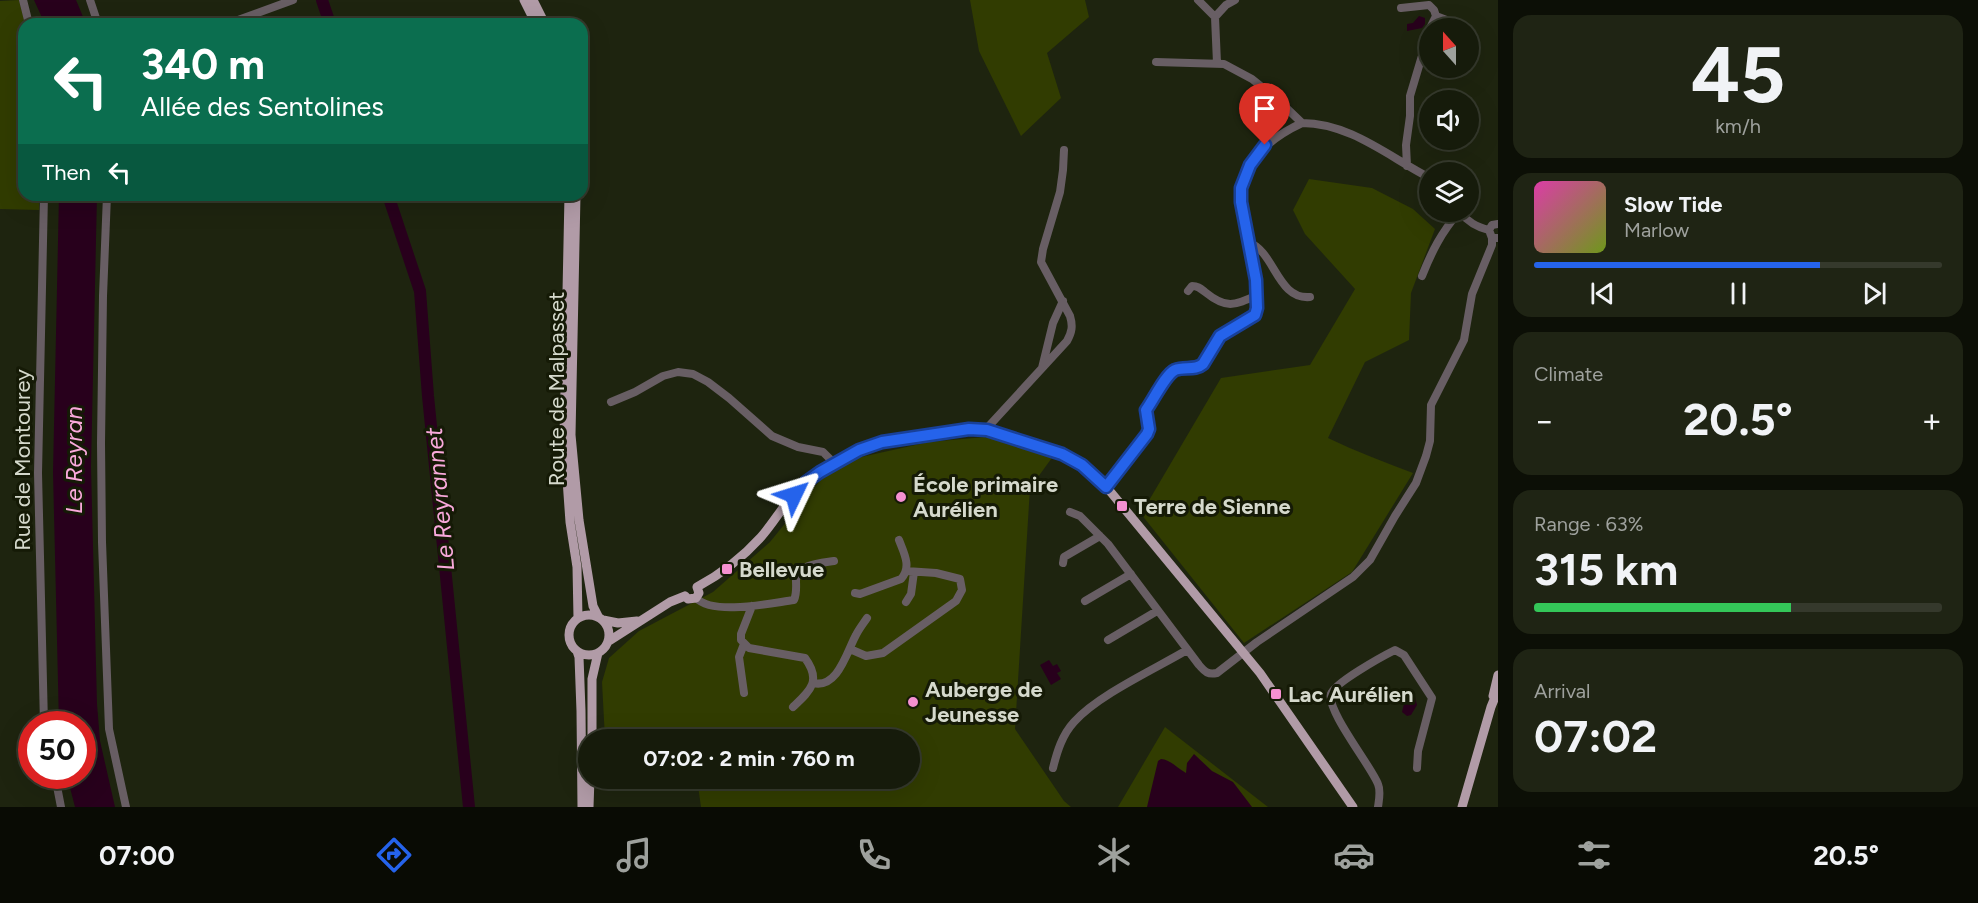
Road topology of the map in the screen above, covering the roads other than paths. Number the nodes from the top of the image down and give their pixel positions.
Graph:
1 (23, 0) edge
2 (90, 0) edge
3 (293, 0) edge
4 (524, 0) edge
5 (533, 0) edge
6 (1198, 0) edge
7 (1235, 0) edge
8 (1428, 3) edge
9 (1401, 8) dead end
10 (1436, 15) junction
11 (1215, 16) junction
12 (28, 18) edge
13 (96, 18) edge
14 (244, 18) edge
15 (533, 18) edge
16 (542, 18) edge
17 (1435, 18) edge
18 (1443, 18) edge
19 (1156, 62) dead end
20 (1217, 63) junction
21 (1419, 66) edge
22 (1302, 123) junction
23 (1406, 145) junction
24 (1064, 150) dead end
25 (1394, 158) junction
26 (1407, 166) junction
27 (1419, 172) edge
28 (44, 201) edge
29 (107, 201) edge
30 (569, 201) edge
31 (576, 201) edge
32 (1450, 222) edge
33 (1470, 222) edge
34 (1498, 224) edge
35 (1493, 235) edge
36 (1248, 242) junction
37 (1422, 276) dead end
38 (1188, 291) dead end
39 (1257, 295) junction
40 (1310, 297) dead end
41 (1063, 301) junction
42 (1042, 368) junction
43 (611, 402) dead end
44 (987, 430) junction
45 (834, 463) junction
46 (1106, 487) junction
47 (1070, 512) dead end
48 (1100, 536) junction
49 (899, 540) dead end
50 (834, 561) dead end
51 (1063, 563) dead end
52 (910, 571) junction
53 (1131, 574) junction
54 (697, 587) junction
55 (855, 593) dead end
56 (685, 596) junction
57 (696, 598) junction
58 (1085, 600) dead end
59 (906, 602) dead end
60 (752, 606) junction
61 (1157, 611) junction
62 (578, 618) junction
63 (601, 618) junction
64 (867, 618) dead end
65 (643, 620) junction
66 (1108, 640) dead end
67 (609, 641) junction
68 (744, 644) junction
69 (850, 649) junction
70 (1187, 650) junction
71 (577, 651) junction
72 (598, 653) junction
73 (1242, 653) junction
74 (1498, 675) edge
75 (813, 683) junction
76 (1498, 690) edge
77 (744, 693) dead end
78 (793, 707) dead end
79 (1491, 707) junction
80 (44, 711) edge
81 (592, 729) edge
82 (1053, 768) dead end
83 (1417, 768) dead end
84 (58, 789) edge
85 (590, 789) edge
86 (61, 807) edge
87 (126, 807) edge
88 (582, 807) edge
89 (589, 807) edge
90 (1353, 807) edge
91 (1378, 807) edge
92 (1462, 807) edge

1 - 12 street
2 - 13 street
3 - 14 street
4 - 15 main road
5 - 16 main road
6 - 11 street
7 - 11 street
8 - 9 street
8 - 10 street
10 - 17 street
10 - 18 street
11 - 20 street
19 - 20 street
20 - 22 street
21 - 23 street
22 - 25 street
22 - 36 street
23 - 25 street
23 - 26 street
24 - 41 street
25 - 26 street
26 - 27 street
28 - 80 street, Rue de Montourey
29 - 87 street
30 - 62 main road, Route de Malpasset
31 - 63 main road, Route de Malpasset
32 - 37 street
33 - 35 street
34 - 35 street
35 - 73 street
36 - 39 street
36 - 40 street
38 - 39 street
39 - 46 street
41 - 42 street
41 - 42 street
42 - 44 street
43 - 45 street
44 - 45 main road
44 - 46 main road
45 - 54 main road
46 - 73 main road
47 - 48 street
48 - 51 street
48 - 53 street
49 - 52 street
50 - 60 street
52 - 55 street
52 - 59 street
52 - 69 street
53 - 58 street
53 - 61 street
54 - 56 main road
54 - 57 main road
56 - 57 main road
56 - 65 main road
57 - 60 street
60 - 68 street
61 - 66 street
61 - 70 street
62 - 63 main road
62 - 71 main road
63 - 65 main road
63 - 67 main road
64 - 69 street
65 - 67 main road
67 - 72 main road
68 - 75 street
68 - 77 street
69 - 75 street
70 - 73 street
70 - 82 street
71 - 72 main road
71 - 88 main road
72 - 81 main road
73 - 90 main road
74 - 79 main road
75 - 78 street
76 - 79 main road
79 - 92 main road
83 - 91 street
84 - 86 street
85 - 89 main road

